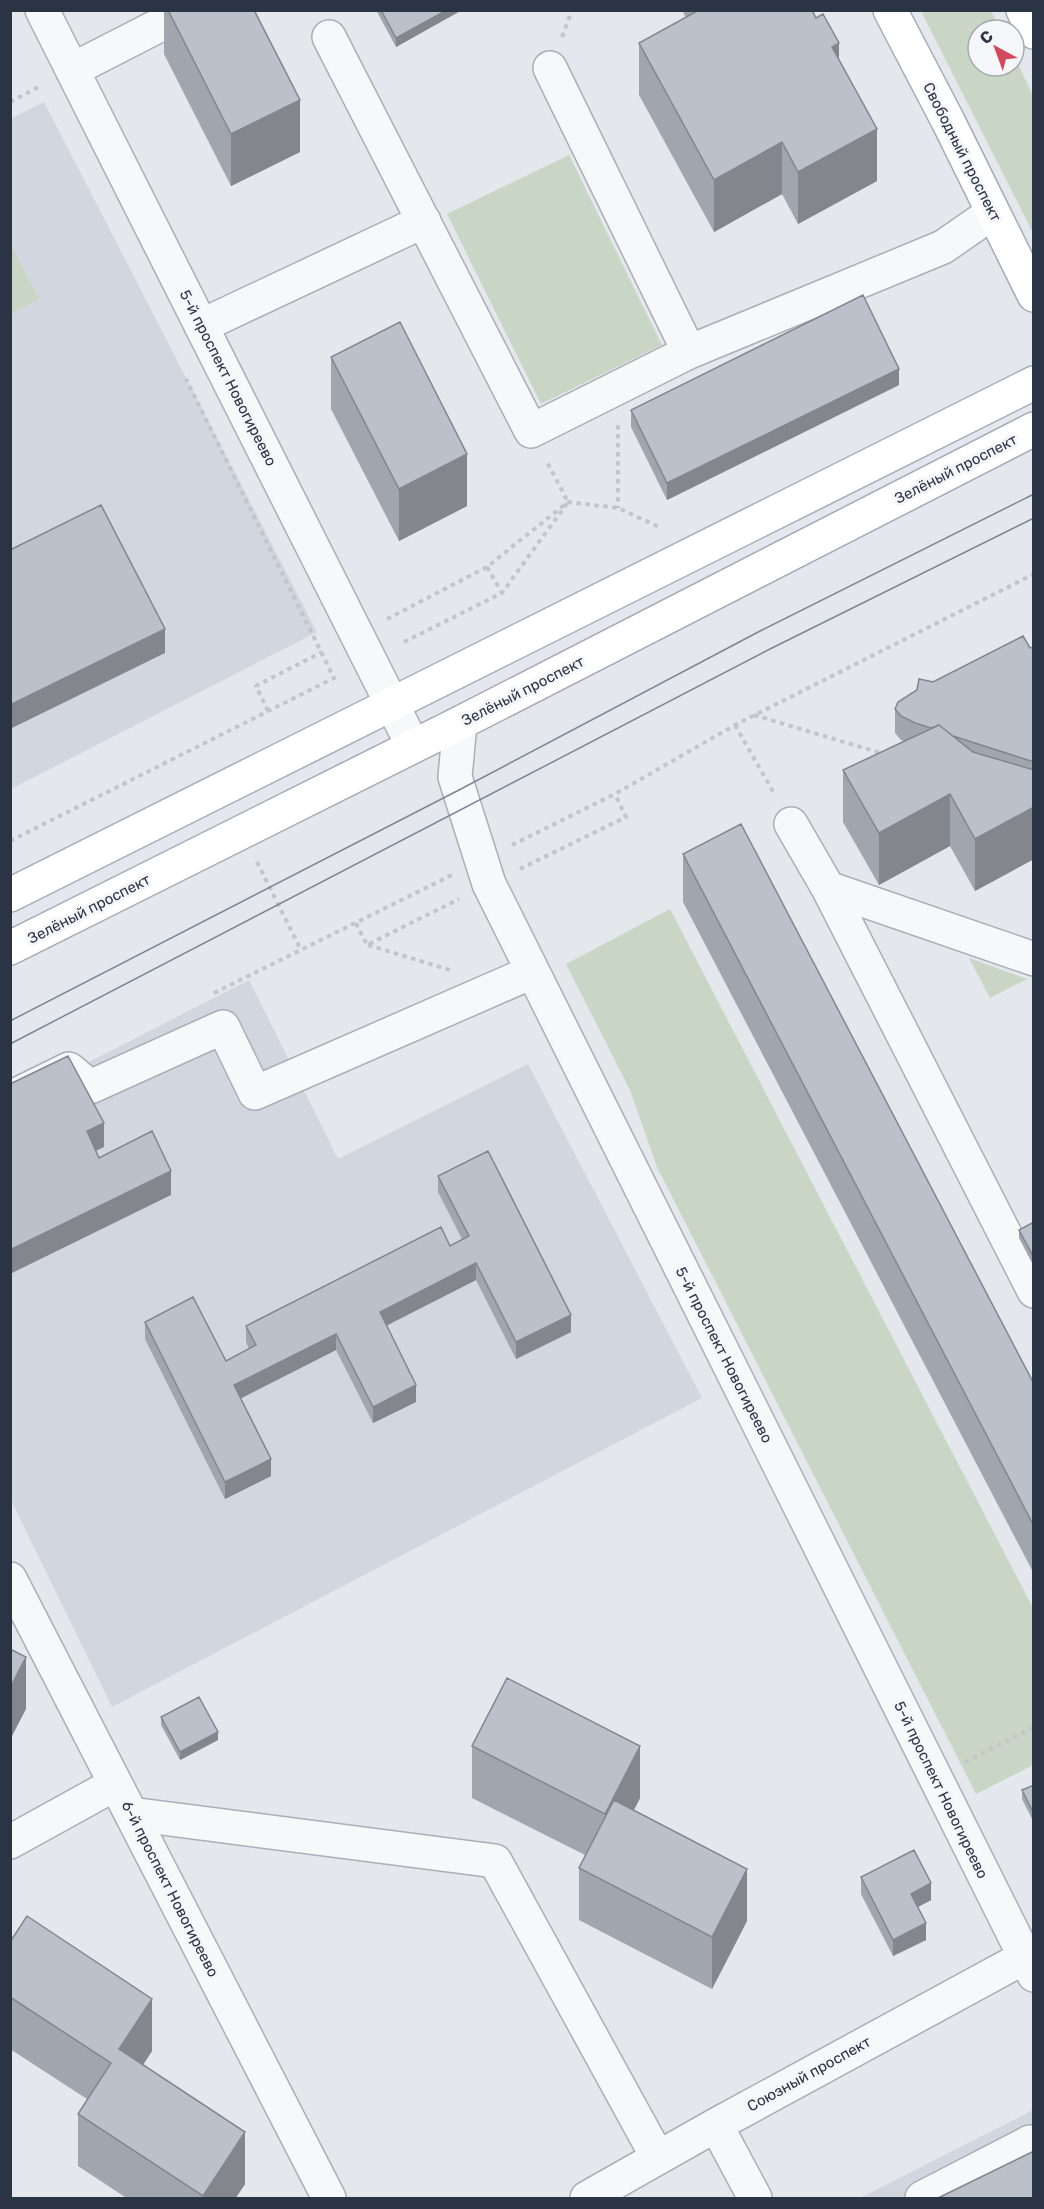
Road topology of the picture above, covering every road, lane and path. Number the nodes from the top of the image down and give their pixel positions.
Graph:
1 (42, 10) edge
2 (189, 10) edge
3 (890, 10) edge
4 (1023, 10) edge
5 (154, 18) edge
6 (1034, 32) edge
7 (329, 37) dead end
8 (550, 68) dead end
9 (72, 70) junction
10 (992, 213) junction
11 (424, 221) junction
12 (1025, 260) edge
13 (1034, 295) edge
14 (201, 326) junction
15 (689, 352) junction
16 (1034, 383) edge
17 (618, 423) dead end
18 (1034, 429) edge
19 (531, 431) junction
20 (568, 502) junction
21 (618, 508) junction
22 (661, 528) dead end
23 (487, 567) junction
24 (1034, 574) edge
25 (502, 593) junction
26 (381, 622) dead end
27 (404, 642) dead end
28 (329, 649) dead end
29 (334, 678) dead end
30 (392, 704) junction
31 (268, 711) junction
32 (754, 715) junction
33 (460, 723) junction
34 (735, 725) junction
35 (413, 746) junction
36 (888, 756) edge
37 (791, 824) joint
38 (10, 841) edge
39 (508, 847) dead end
40 (255, 860) dead end
41 (457, 873) dead end
42 (828, 888) junction
43 (10, 895) edge
44 (375, 914) dead end
45 (367, 945) dead end
46 (10, 948) edge
47 (301, 950) dead end
48 (1034, 959) edge
49 (532, 972) junction
50 (501, 986) junction
51 (10, 1098) edge
52 (1034, 1291) edge
53 (10, 1579) edge
54 (1034, 1727) edge
55 (934, 1778) junction
56 (115, 1784) junction
57 (131, 1814) junction
58 (10, 1842) edge
59 (1030, 1961) edge
60 (716, 2125) junction
61 (1034, 2148) edge
62 (658, 2158) junction
63 (329, 2199) edge
64 (587, 2199) edge
65 (754, 2199) edge
66 (922, 2199) edge

1 - 9 street, 5-й проспект Новогиреево
2 - 5 street
3 - 10 main road, Свободный проспект
4 - 6 main road
5 - 9 street
7 - 11 street
8 - 15 street
9 - 14 street, 5-й проспект Новогиреево
10 - 12 main road, Свободный проспект
10 - 15 street
11 - 14 street
11 - 19 street
12 - 13 main road, Свободный проспект
14 - 30 street, 5-й проспект Новогиреево
15 - 19 street
16 - 30 main road
17 - 21 path
18 - 33 main road, Зелёный проспект
19 - 20 path
20 - 21 path
20 - 23 path
20 - 25 path
21 - 22 path
23 - 25 path
23 - 26 path
24 - 32 path
25 - 27 path
28 - 31 path
29 - 31 path
30 - 35 street, 5-й проспект Новогиреево
30 - 43 main road
31 - 38 path
32 - 34 path
32 - 36 path
33 - 35 main road, Зелёный проспект
33 - 49 street, 5-й проспект Новогиреево
34 - 37 path
34 - 39 path
35 - 46 main road, Зелёный проспект
37 - 42 street
40 - 47 path
41 - 44 path
42 - 48 street
42 - 52 street
45 - 50 path
49 - 50 street
49 - 55 street, 5-й проспект Новогиреево
50 - 51 street
53 - 56 street, 6-й проспект Новогиреево
54 - 55 path
55 - 59 street, 5-й проспект Новогиреево
56 - 57 street, 6-й проспект Новогиреево
56 - 58 street
57 - 62 street
57 - 63 street, 6-й проспект Новогиреево
59 - 60 street, Союзный проспект
60 - 62 street, Союзный проспект
60 - 65 street
61 - 66 street
62 - 64 street, Союзный проспект

